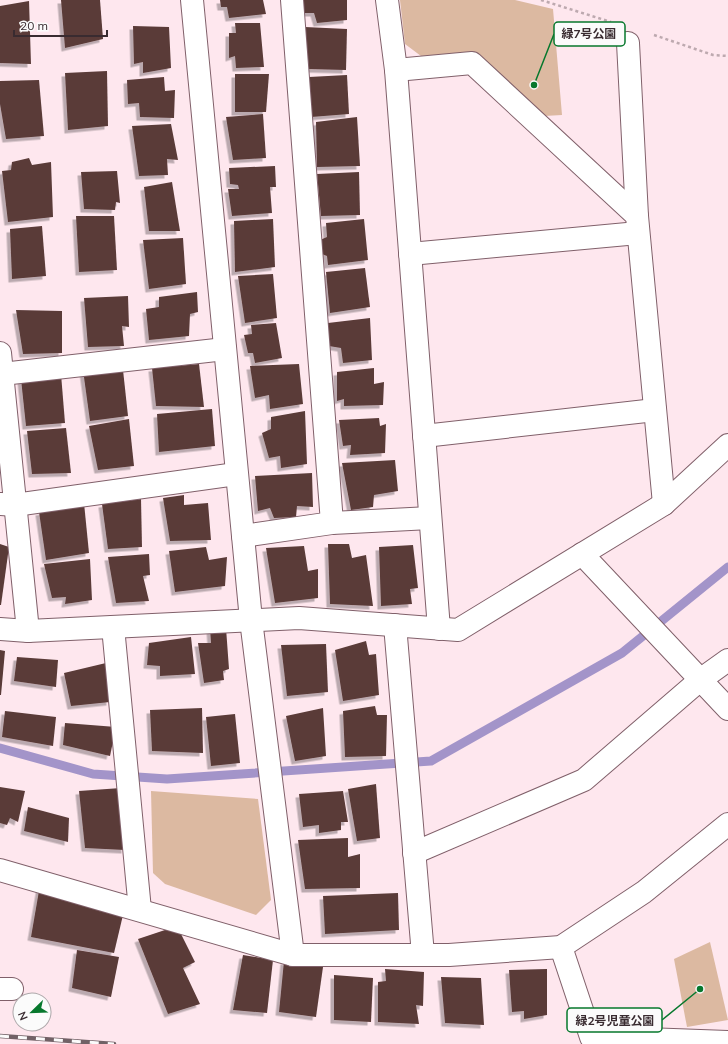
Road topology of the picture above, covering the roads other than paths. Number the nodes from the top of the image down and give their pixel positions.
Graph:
1 (192, 0) edge
2 (292, 0) edge
3 (387, 0) edge
4 (628, 43) dead end
5 (396, 70) junction
6 (638, 225) junction
7 (410, 254) junction
8 (225, 349) junction
9 (1, 364) edge
10 (655, 410) junction
11 (424, 436) junction
12 (728, 445) edge
13 (236, 474) junction
14 (664, 504) junction
15 (7, 505) edge
16 (430, 518) junction
17 (332, 522) junction
18 (243, 536) junction
19 (582, 554) junction
20 (251, 620) junction
21 (395, 625) junction
22 (113, 627) junction
23 (0, 629) edge
24 (439, 629) junction
25 (28, 631) junction
26 (728, 660) edge
27 (700, 680) junction
28 (728, 709) edge
29 (728, 824) edge
30 (414, 853) junction
31 (0, 870) edge
32 (140, 910) junction
33 (561, 948) junction
34 (293, 954) junction
35 (423, 955) junction
36 (728, 1042) edge

1 - 8 street
2 - 17 street
3 - 5 street
4 - 6 street
5 - 6 street
5 - 7 street
6 - 7 street
6 - 10 street
7 - 11 street
8 - 9 street
8 - 13 street
9 - 15 street
10 - 11 street
10 - 14 street
11 - 16 street
12 - 14 street
13 - 15 street
13 - 18 street
14 - 19 street
15 - 25 street
16 - 17 street
16 - 24 street
17 - 18 street
18 - 20 street
19 - 24 street
19 - 27 street
20 - 21 street
20 - 22 street
20 - 34 street
21 - 24 street
21 - 30 street
22 - 25 street
22 - 32 street
23 - 25 street
26 - 27 street
27 - 28 street
27 - 30 street
29 - 33 street
30 - 35 street
31 - 32 street
32 - 34 street
33 - 35 street
33 - 36 street
34 - 35 street

